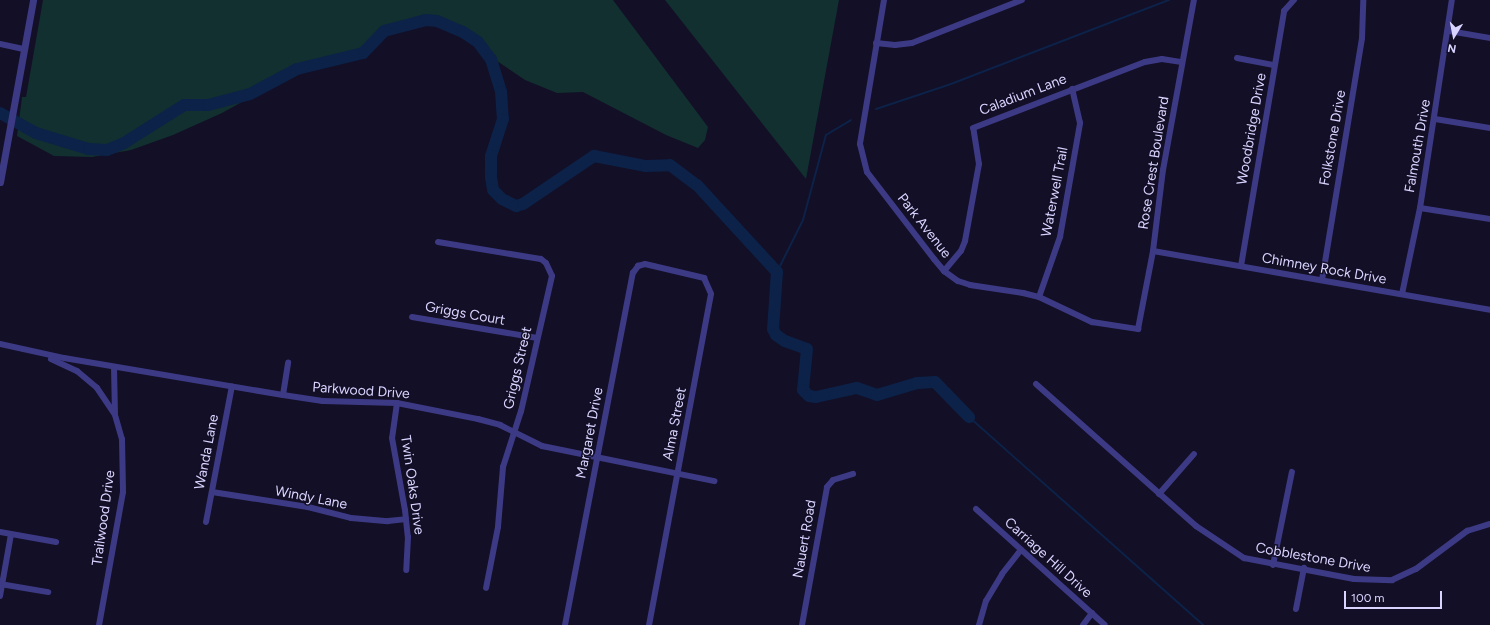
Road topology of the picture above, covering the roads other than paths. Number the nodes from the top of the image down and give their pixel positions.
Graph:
1 (33, 0) edge
2 (884, 0) edge
3 (1022, 0) edge
4 (1194, 0) edge
5 (1294, 0) edge
6 (1363, 0) edge
7 (1452, 0) edge
8 (1449, 31) junction
9 (1490, 38) edge
10 (876, 43) junction
11 (0, 44) edge
12 (24, 48) junction
13 (1237, 58) dead end
14 (1182, 62) junction
15 (1274, 65) junction
16 (1072, 89) junction
17 (1435, 119) junction
18 (1490, 128) edge
19 (0, 182) edge
20 (1420, 208) junction
21 (1490, 219) edge
22 (438, 242) dead end
23 (1153, 251) junction
24 (657, 266) joint
25 (1241, 266) junction
26 (944, 271) junction
27 (1322, 280) junction
28 (1402, 294) junction
29 (1039, 297) junction
30 (1490, 310) edge
31 (412, 317) dead end
32 (1138, 329) joint
33 (537, 338) junction
34 (0, 344) edge
35 (36, 352) junction
36 (288, 362) dead end
37 (114, 367) junction
38 (1036, 384) dead end
39 (232, 386) junction
40 (283, 395) junction
41 (397, 403) junction
42 (115, 415) junction
43 (514, 432) junction
44 (1194, 454) dead end
45 (597, 458) junction
46 (1292, 472) dead end
47 (678, 473) junction
48 (854, 474) dead end
49 (714, 481) dead end
50 (212, 492) junction
51 (1159, 494) junction
52 (976, 509) dead end
53 (406, 519) junction
54 (206, 522) dead end
55 (1490, 524) edge
56 (0, 532) edge
57 (11, 534) junction
58 (56, 542) dead end
59 (1021, 550) junction
60 (1273, 565) junction
61 (1304, 568) junction
62 (406, 570) dead end
63 (1, 584) edge
64 (486, 588) dead end
65 (48, 592) dead end
66 (0, 596) edge
67 (1296, 609) dead end
68 (1092, 613) junction
69 (99, 625) edge
70 (565, 625) edge
71 (649, 625) edge
72 (802, 625) edge
73 (979, 625) edge
74 (1083, 625) edge
75 (1105, 625) edge

1 - 12 street
2 - 10 street, Park Avenue
3 - 10 street
4 - 14 street, Rose Crest Boulevard
5 - 15 street, Woodbridge Drive
6 - 27 street, Folkstone Drive
7 - 8 street, Falmouth Drive
8 - 9 street
8 - 17 street, Falmouth Drive
10 - 26 street, Park Avenue
11 - 12 street
12 - 19 street
13 - 15 street
14 - 16 street, Caladium Lane
14 - 23 street, Rose Crest Boulevard
15 - 25 street, Woodbridge Drive
16 - 26 street, Caladium Lane
16 - 29 street, Waterwell Trail
17 - 18 street
17 - 20 street, Falmouth Drive
20 - 21 street
20 - 28 street, Falmouth Drive
22 - 33 street, Griggs Street
23 - 25 street, Chimney Rock Drive
23 - 32 street, Rose Crest Boulevard
24 - 45 street, Margaret Drive
24 - 47 street, Alma Street
25 - 27 street, Chimney Rock Drive
26 - 29 street, Park Avenue
27 - 28 street, Chimney Rock Drive
28 - 30 street, Chimney Rock Drive
29 - 32 street, Park Avenue
31 - 33 street, Griggs Court
33 - 43 street, Griggs Street
34 - 35 street, Parkwood Drive
35 - 37 street, Parkwood Drive
35 - 42 street, Trailwood Drive
36 - 40 street
37 - 39 street, Parkwood Drive
37 - 42 street, Trailwood Drive
38 - 51 street, Cobblestone Drive
39 - 40 street, Parkwood Drive
39 - 50 street, Wanda Lane
40 - 41 street, Parkwood Drive
41 - 43 street, Parkwood Drive
41 - 53 street, Twin Oaks Drive
42 - 69 street, Trailwood Drive
43 - 45 street, Parkwood Drive
43 - 64 street, Griggs Street
44 - 51 street
45 - 47 street, Parkwood Drive
45 - 70 street, Margaret Drive
46 - 60 street
47 - 49 street, Parkwood Drive
47 - 71 street, Alma Street
48 - 72 street, Nauert Road
50 - 53 street, Windy Lane
50 - 54 street, Wanda Lane
51 - 60 street, Cobblestone Drive
52 - 59 street, Carriage Hill Drive
53 - 62 street, Twin Oaks Drive
55 - 61 street, Cobblestone Drive
56 - 57 street
57 - 58 street
57 - 63 street
59 - 68 street, Carriage Hill Drive
59 - 73 street
60 - 61 street, Cobblestone Drive
61 - 67 street
63 - 65 street
63 - 66 street
68 - 74 street
68 - 75 street, Carriage Hill Drive

